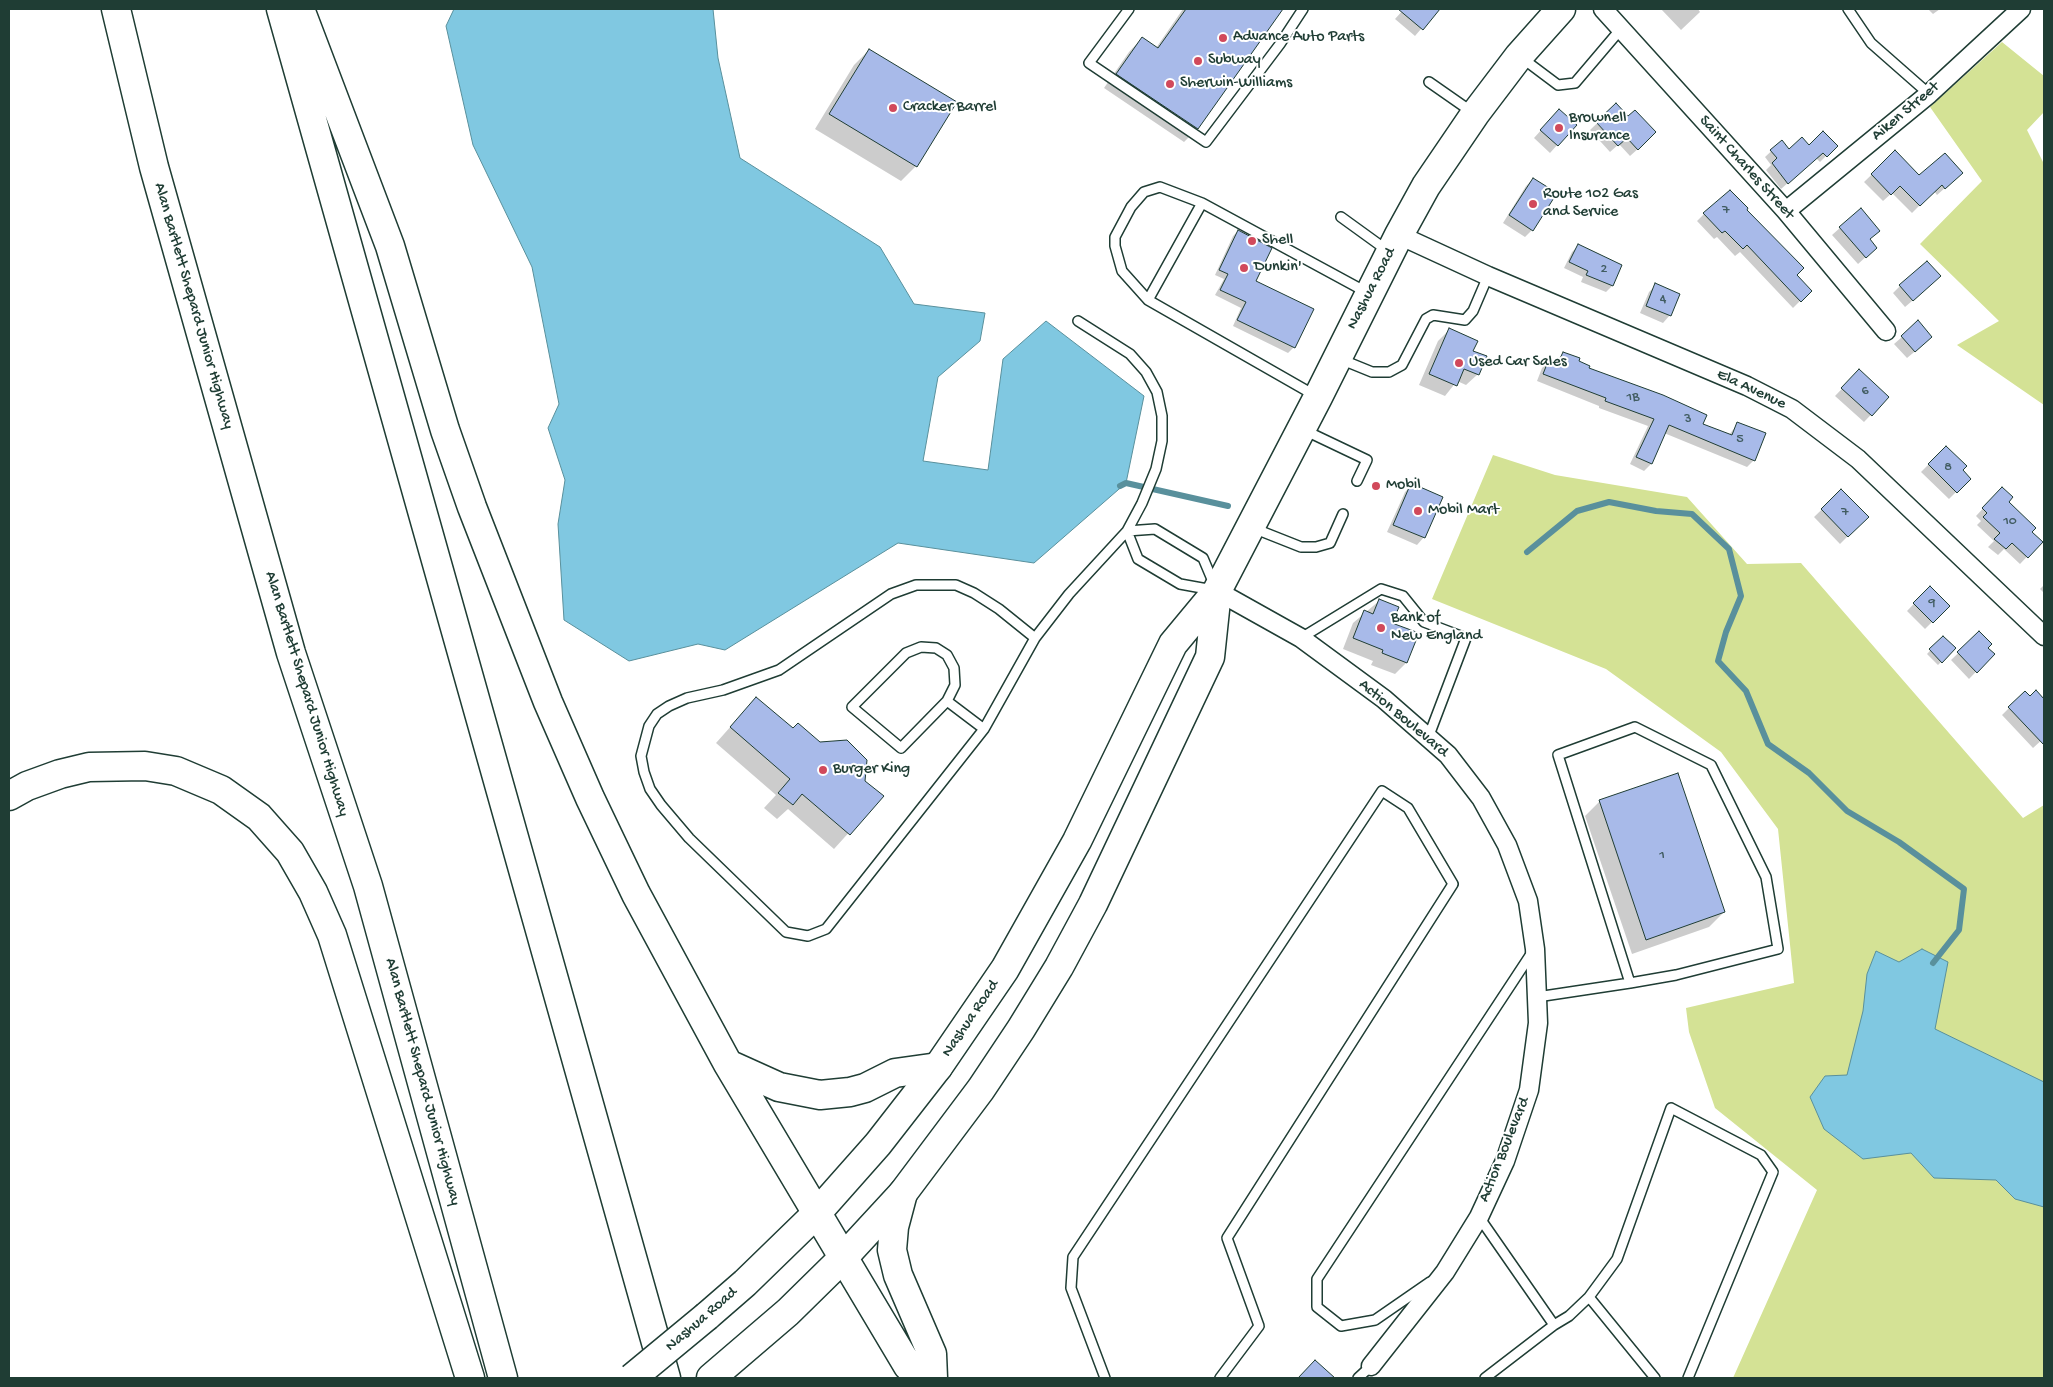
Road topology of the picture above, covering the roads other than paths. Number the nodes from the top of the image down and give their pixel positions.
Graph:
1 (116, 9) edge
2 (281, 9) edge
3 (300, 9) edge
4 (1129, 9) edge
5 (1303, 9) edge
6 (1561, 9) edge
7 (1603, 9) edge
8 (1848, 9) edge
9 (2021, 9) edge
10 (1620, 30) junction
11 (1519, 56) junction
12 (1429, 82) dead end
13 (1929, 94) junction
14 (1475, 114) junction
15 (1202, 203) junction
16 (1786, 211) junction
17 (1342, 217) dead end
18 (1394, 244) junction
19 (1488, 276) junction
20 (1369, 293) junction
21 (1148, 300) junction
22 (1078, 321) dead end
23 (1886, 331) dead end
24 (1338, 358) junction
25 (1318, 397) junction
26 (1302, 428) junction
27 (1357, 481) dead end
28 (1343, 514) dead end
29 (1250, 527) junction
30 (1127, 530) junction
31 (1217, 591) junction
32 (2044, 636) edge
33 (1035, 638) junction
34 (1301, 638) junction
35 (947, 701) junction
36 (984, 730) junction
37 (1428, 738) junction
38 (9, 796) edge
39 (1535, 949) junction
40 (1630, 982) junction
41 (1537, 997) junction
42 (728, 1064) junction
43 (938, 1067) junction
44 (903, 1193) junction
45 (816, 1214) junction
46 (1479, 1217) junction
47 (843, 1258) junction
48 (1444, 1272) junction
49 (1589, 1297) junction
50 (1554, 1325) junction
51 (1364, 1372) edge
52 (717, 1374) edge
53 (470, 1378) edge
54 (503, 1378) edge
55 (632, 1378) edge
56 (666, 1378) edge
57 (923, 1378) edge
58 (933, 1378) edge
59 (1105, 1378) edge
60 (1220, 1378) edge
61 (1485, 1378) edge
62 (1655, 1378) edge
63 (1688, 1378) edge

1 - 54 main road, Alan Bartlett Shepard Junior Highway
2 - 56 main road
3 - 42 main road
4 - 5 lane
6 - 11 main road, Nashua Road
7 - 10 street, Saint Charles Street
8 - 13 lane
9 - 13 street, Aiken Street
10 - 11 lane
10 - 16 street, Saint Charles Street
11 - 14 main road, Nashua Road
12 - 14 lane
13 - 16 street, Aiken Street
14 - 18 main road, Nashua Road
15 - 20 lane
15 - 21 lane
15 - 21 lane
16 - 23 street, Saint Charles Street
17 - 18 lane
18 - 19 street, Ela Avenue
18 - 20 main road, Nashua Road
19 - 24 lane
19 - 32 street, Ela Avenue
20 - 24 main road, Nashua Road
21 - 25 lane
22 - 30 lane
24 - 25 main road, Nashua Road
25 - 26 main road, Nashua Road
26 - 27 lane
26 - 29 main road, Nashua Road
28 - 29 lane
29 - 31 main road, Nashua Road
30 - 31 lane
30 - 31 lane
30 - 33 lane
31 - 34 street, Action Boulevard
31 - 43 main road, Nashua Road
31 - 44 main road, Nashua Road
33 - 36 lane
33 - 36 lane
34 - 37 street, Action Boulevard
34 - 37 lane
35 - 35 lane
35 - 36 lane
37 - 39 street, Action Boulevard
38 - 53 main road
39 - 41 street, Action Boulevard
39 - 48 lane
40 - 40 lane
40 - 41 lane
41 - 46 street, Action Boulevard
42 - 43 main road
42 - 45 main road
43 - 45 main road, Nashua Road
44 - 47 main road, Nashua Road
44 - 58 main road
45 - 47 main road
45 - 55 main road, Nashua Road, bridge
46 - 48 street, Action Boulevard
46 - 50 lane
47 - 52 main road, Nashua Road
47 - 57 main road
48 - 51 street, Action Boulevard
49 - 50 lane
49 - 62 lane
49 - 63 lane
50 - 61 lane
59 - 60 lane

